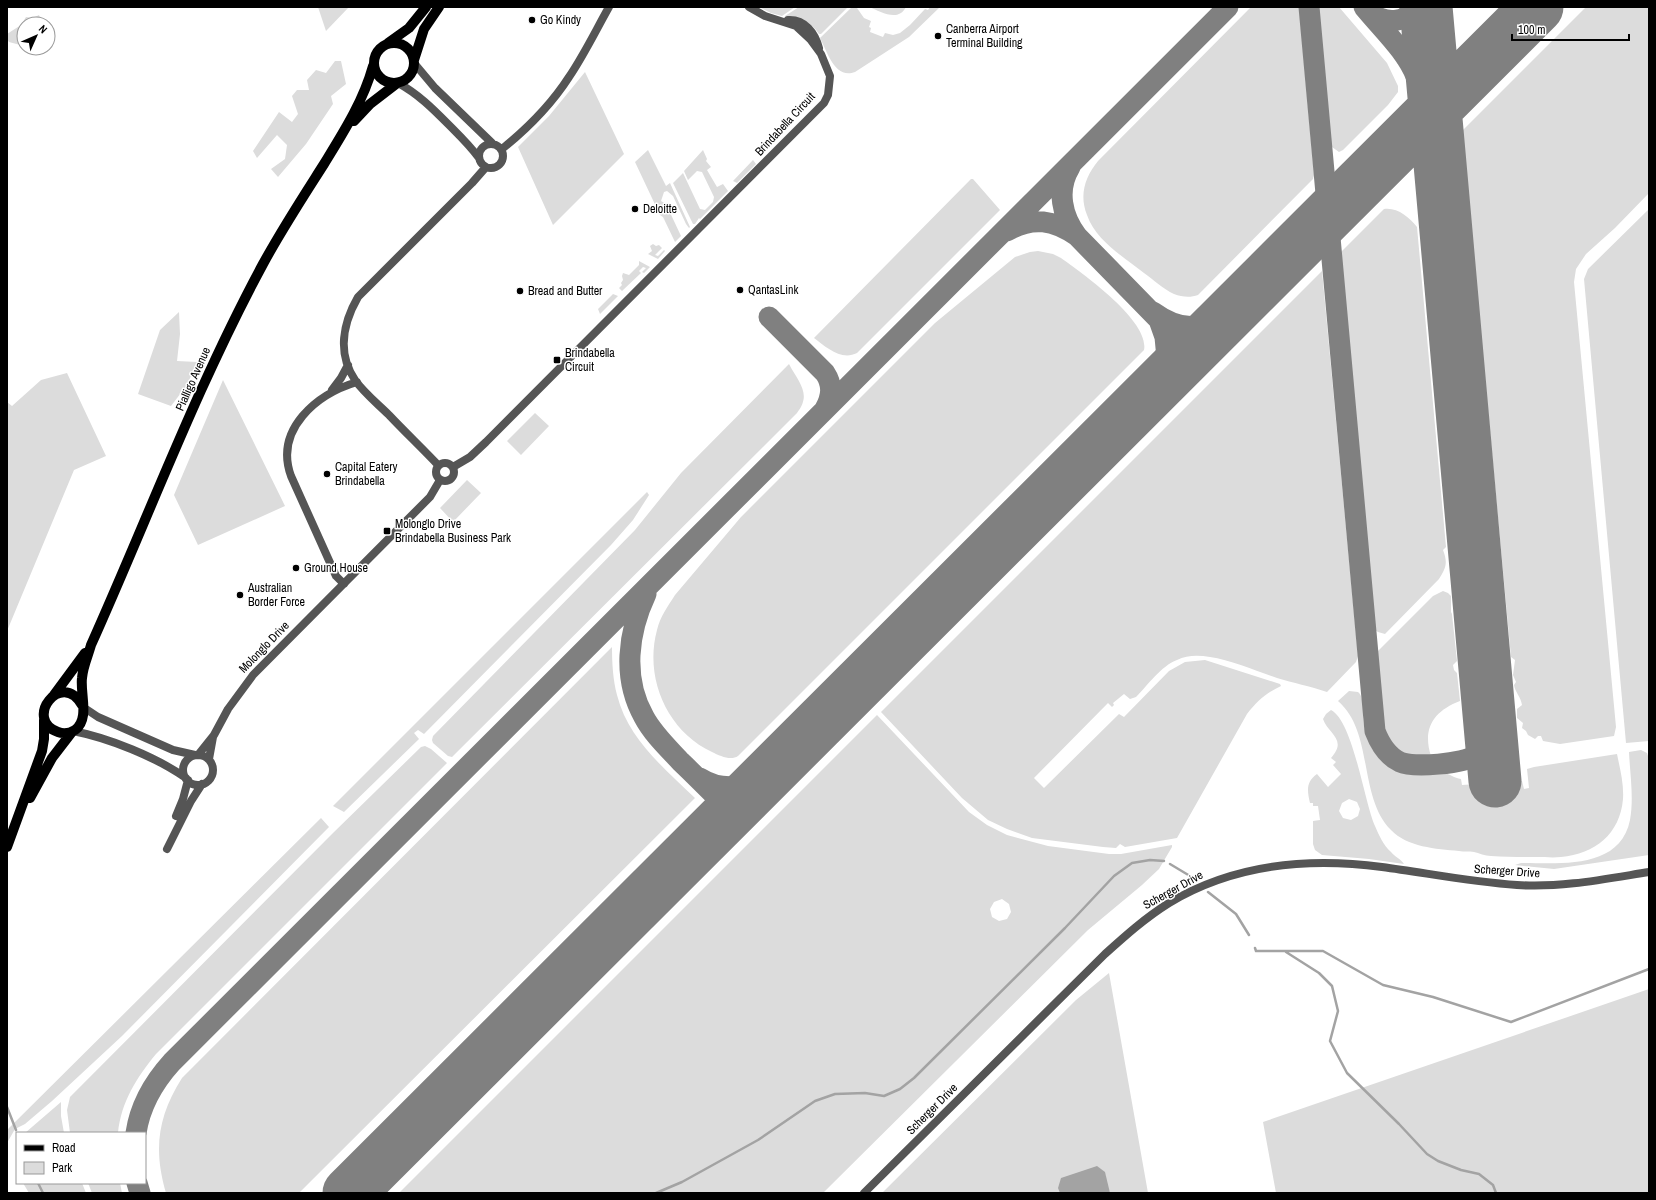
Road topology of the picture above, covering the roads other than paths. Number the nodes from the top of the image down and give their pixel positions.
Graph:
1 (426, 7) edge
2 (439, 7) edge
3 (609, 7) edge
4 (749, 7) edge
5 (386, 44) junction
6 (414, 62) junction
7 (373, 66) junction
8 (397, 83) junction
9 (342, 135) junction
10 (492, 143) junction
11 (502, 149) junction
12 (479, 158) junction
13 (486, 167) junction
14 (348, 365) junction
15 (357, 382) junction
16 (327, 395) junction
17 (438, 465) junction
18 (453, 467) junction
19 (440, 480) junction
20 (344, 584) junction
21 (91, 645) junction
22 (54, 695) junction
23 (83, 706) junction
24 (44, 716) junction
25 (72, 731) junction
26 (214, 735) junction
27 (196, 755) junction
28 (209, 759) junction
29 (187, 779) junction
30 (202, 784) junction
31 (176, 816) dead end
32 (9, 843) edge
33 (167, 849) dead end
34 (1649, 872) edge
35 (864, 1193) edge

1 - 5 main road
2 - 6 main road
3 - 11 street
4 - 18 street, Brindabella Circuit
5 - 6 main road
5 - 7 main road
6 - 8 main road
6 - 10 street
7 - 8 main road
7 - 9 main road, Pialligo Avenue
8 - 9 main road, Pialligo Avenue
8 - 12 street
9 - 21 main road, Pialligo Avenue
10 - 11 street
10 - 12 street
11 - 13 street
12 - 13 street
13 - 14 street
14 - 15 street
14 - 16 street
15 - 16 street
15 - 17 street
16 - 20 street
17 - 18 street
17 - 19 street
18 - 19 street
19 - 20 street, Molonglo Drive
20 - 26 street, Molonglo Drive
21 - 22 main road, Pialligo Avenue
21 - 23 main road, Pialligo Avenue
22 - 23 main road
22 - 24 main road
23 - 25 main road
23 - 27 street
24 - 25 main road
24 - 32 main road
25 - 29 street
25 - 32 main road
26 - 27 street, Molonglo Drive
26 - 28 street, Molonglo Drive
27 - 28 street
27 - 29 street
28 - 30 street
29 - 30 street
29 - 31 street
30 - 33 street
34 - 35 street, Scherger Drive

